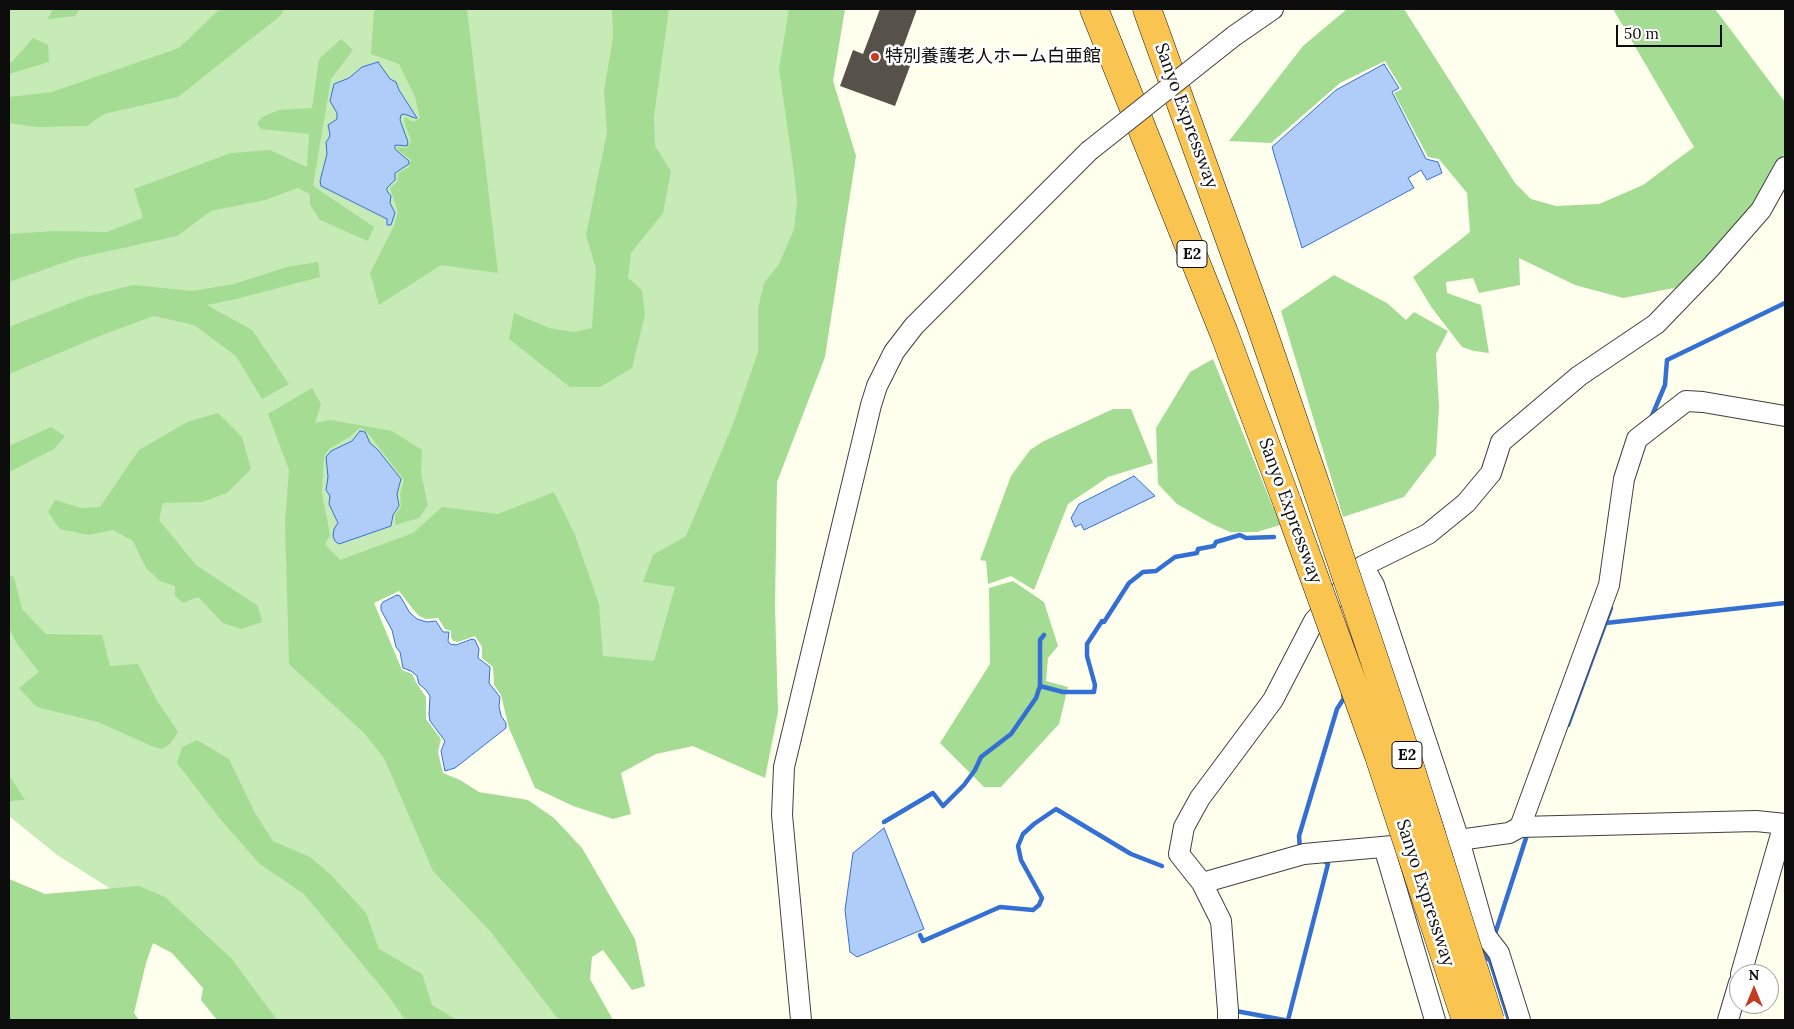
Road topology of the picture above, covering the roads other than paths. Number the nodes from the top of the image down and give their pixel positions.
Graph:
1 (1094, 9) edge
2 (1147, 9) edge
3 (1273, 9) edge
4 (1785, 167) edge
5 (1785, 416) edge
6 (1363, 566) junction
7 (1785, 824) edge
8 (1520, 827) junction
9 (1459, 840) junction
10 (1384, 847) junction
11 (1202, 884) junction
12 (1745, 964) edge
13 (801, 1020) edge
14 (1228, 1020) edge
15 (1435, 1020) edge
16 (1466, 1020) edge
17 (1490, 1020) edge
18 (1520, 1020) edge

1 - 16 highway, Sanyo Expressway / E2, bridge
2 - 17 highway, Sanyo Expressway / E2, bridge
3 - 13 street, bridge
4 - 6 street
5 - 8 street
6 - 9 street
6 - 11 street
7 - 8 street
7 - 12 street
8 - 9 street
9 - 10 street
9 - 18 street
10 - 11 street
10 - 15 street
11 - 14 street

